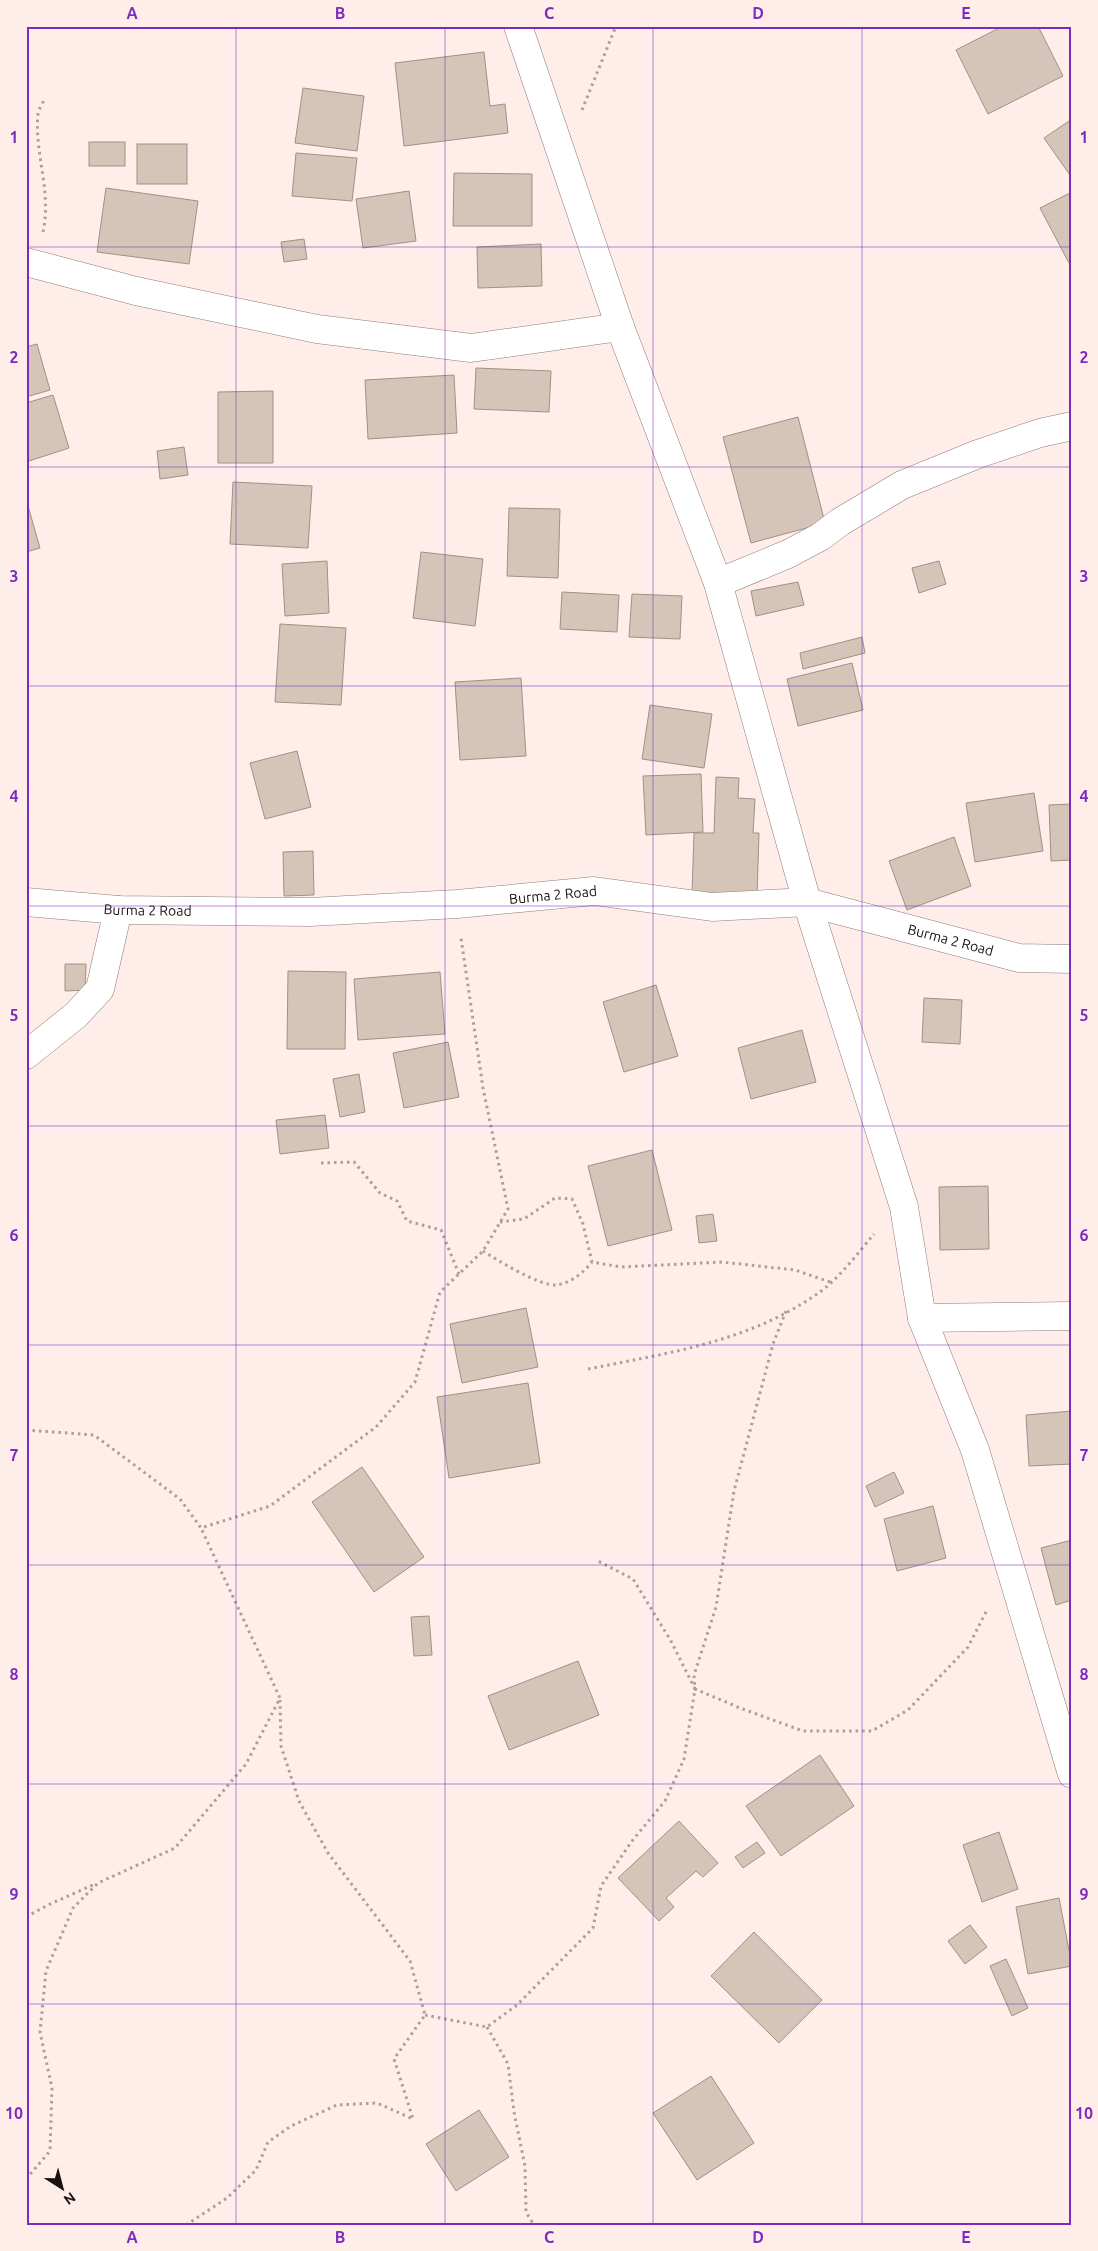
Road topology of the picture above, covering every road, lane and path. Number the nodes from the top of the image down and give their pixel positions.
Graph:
1 (518, 26) edge
2 (616, 26) edge
3 (44, 100) dead end
4 (556, 141) junction
5 (31, 263) edge
6 (620, 328) junction
7 (1072, 426) edge
8 (718, 582) junction
9 (26, 902) edge
10 (807, 902) junction
11 (457, 904) junction
12 (118, 910) junction
13 (1072, 959) edge
14 (26, 1055) edge
15 (322, 1164) dead end
16 (904, 1207) junction
17 (500, 1222) junction
18 (483, 1250) junction
19 (592, 1262) junction
20 (459, 1274) junction
21 (830, 1282) junction
22 (786, 1311) junction
23 (1072, 1316) edge
24 (922, 1318) junction
25 (588, 1370) dead end
26 (26, 1430) edge
27 (201, 1528) junction
28 (598, 1561) dead end
29 (988, 1608) dead end
30 (695, 1688) junction
31 (280, 1698) junction
32 (1072, 1774) edge
33 (98, 1883) junction
34 (26, 1917) edge
35 (425, 2014) junction
36 (487, 2027) junction
37 (26, 2179) edge
38 (186, 2225) edge
39 (534, 2225) edge

1 - 4 street
2 - 4 path
3 - 5 path
4 - 6 street
5 - 6 street
6 - 8 street
7 - 8 street
8 - 10 street
9 - 12 street, Burma 2 Road
10 - 11 street, Burma 2 Road
10 - 13 street, Burma 2 Road
10 - 16 street
11 - 12 street, Burma 2 Road
11 - 17 path
12 - 14 street
15 - 20 path
16 - 21 path
16 - 24 street
17 - 18 path
17 - 19 path
18 - 19 path
18 - 20 path
19 - 21 path
20 - 27 path
21 - 22 path
22 - 25 path
22 - 30 path
23 - 24 street
24 - 32 street
26 - 27 path
27 - 31 path
28 - 30 path
29 - 30 path
30 - 36 path
31 - 33 path
31 - 35 path
33 - 34 path
33 - 37 path
35 - 36 path
35 - 38 path
36 - 39 path

